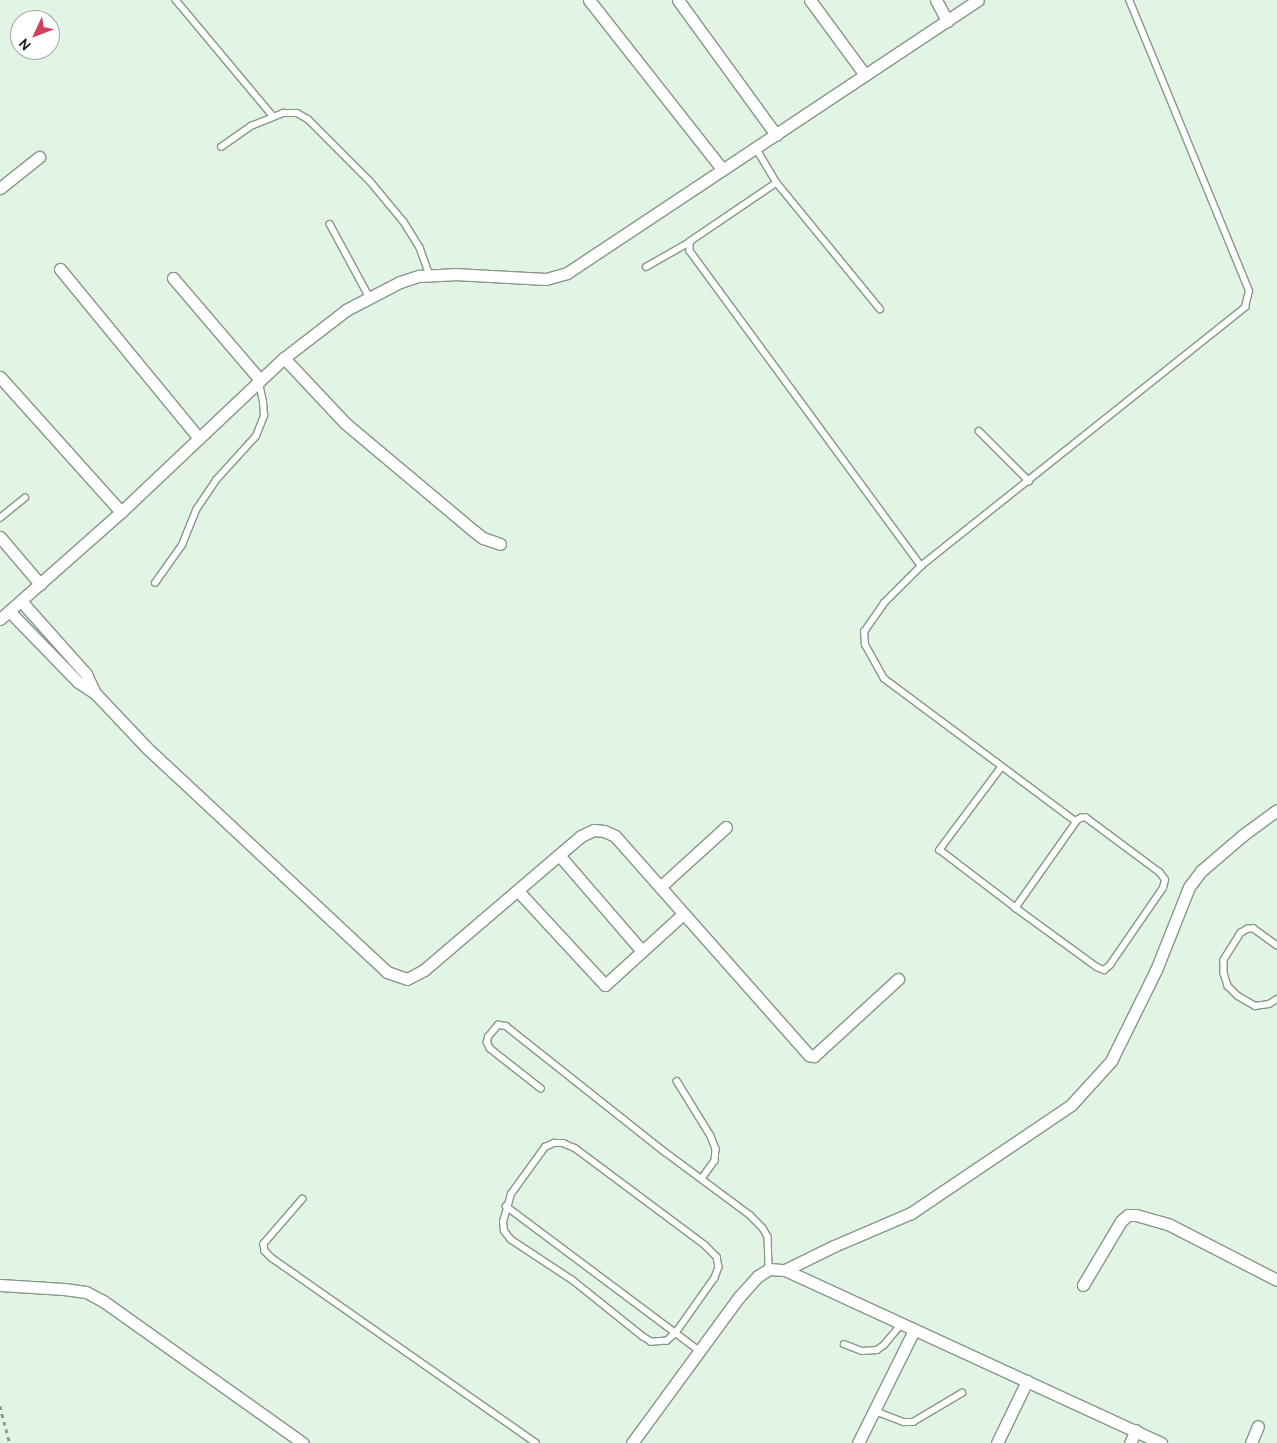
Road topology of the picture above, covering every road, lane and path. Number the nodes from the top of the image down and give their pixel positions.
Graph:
1 (176, 0) edge
2 (589, 0) edge
3 (678, 0) edge
4 (810, 0) edge
5 (936, 0) edge
6 (978, 0) edge
7 (1129, 0) edge
8 (947, 21) junction
9 (865, 75) junction
10 (273, 116) junction
11 (776, 135) junction
12 (755, 146) junction
13 (221, 147) dead end
14 (39, 157) dead end
15 (722, 169) junction
16 (777, 183) junction
17 (0, 188) edge
18 (330, 224) dead end
19 (690, 242) junction
20 (646, 267) dead end
21 (60, 269) dead end
22 (430, 275) junction
23 (174, 278) dead end
24 (370, 298) junction
25 (880, 309) dead end
26 (284, 358) junction
27 (0, 377) edge
28 (259, 381) junction
29 (979, 431) dead end
30 (199, 438) junction
31 (1028, 481) junction
32 (25, 498) dead end
33 (121, 512) junction
34 (0, 518) edge
35 (0, 537) edge
36 (500, 544) dead end
37 (921, 566) junction
38 (155, 583) dead end
39 (40, 584) junction
40 (22, 600) junction
41 (4, 615) edge
42 (95, 693) junction
43 (1002, 767) junction
44 (1277, 810) edge
45 (1076, 822) junction
46 (726, 827) dead end
47 (558, 855) junction
48 (660, 887) junction
49 (518, 891) junction
50 (1016, 908) junction
51 (683, 914) junction
52 (1277, 946) edge
53 (642, 951) junction
54 (898, 979) dead end
55 (1277, 999) edge
56 (677, 1081) dead end
57 (541, 1089) dead end
58 (702, 1179) junction
59 (303, 1198) dead end
60 (506, 1206) junction
61 (769, 1269) junction
62 (785, 1270) junction
63 (1277, 1280) edge
64 (0, 1285) edge
65 (1083, 1285) dead end
66 (901, 1325) junction
67 (914, 1330) junction
68 (676, 1333) junction
69 (844, 1344) dead end
70 (700, 1351) junction
71 (1026, 1381) junction
72 (962, 1393) dead end
73 (0, 1406) edge
74 (874, 1411) junction
75 (1258, 1426) dead end
76 (1136, 1430) junction
77 (10, 1443) edge
78 (303, 1443) edge
79 (536, 1443) edge
80 (632, 1443) edge
81 (858, 1443) edge
82 (996, 1443) edge
83 (1130, 1443) edge
84 (1161, 1443) edge
85 (1251, 1443) edge

1 - 10 lane
2 - 15 street
3 - 11 street
4 - 9 street
5 - 8 street
6 - 8 street
7 - 31 lane
8 - 9 street
9 - 11 street
10 - 13 lane
10 - 22 lane
11 - 12 street
12 - 15 street
12 - 16 lane
14 - 17 street
15 - 22 street
16 - 19 lane
16 - 25 lane
18 - 24 lane
19 - 20 lane
19 - 37 lane
21 - 30 street
22 - 24 street
23 - 28 street
24 - 26 street
26 - 28 street
26 - 36 street
27 - 33 street
28 - 30 street
28 - 38 lane
29 - 31 lane
30 - 33 street
31 - 37 lane
32 - 34 lane
33 - 39 street
35 - 39 street
37 - 43 lane
39 - 40 street
40 - 41 street
40 - 42 street
41 - 42 street
42 - 49 street
43 - 45 lane
43 - 50 lane
44 - 62 street
45 - 50 lane
45 - 50 lane
46 - 48 street
47 - 48 street
47 - 49 street
47 - 53 street
48 - 51 street
49 - 53 street
51 - 53 street
51 - 54 street
52 - 55 lane
56 - 58 lane
57 - 58 lane
58 - 61 lane
59 - 79 lane
60 - 68 lane
60 - 68 lane
60 - 68 lane
61 - 62 street
61 - 70 street
62 - 66 street
63 - 65 street
64 - 78 street
66 - 67 street
66 - 69 lane
67 - 71 street
67 - 74 street
68 - 70 lane
70 - 80 street
71 - 76 street
71 - 82 street
72 - 74 lane
73 - 77 path
74 - 81 street
75 - 85 street
76 - 83 street
76 - 84 street

